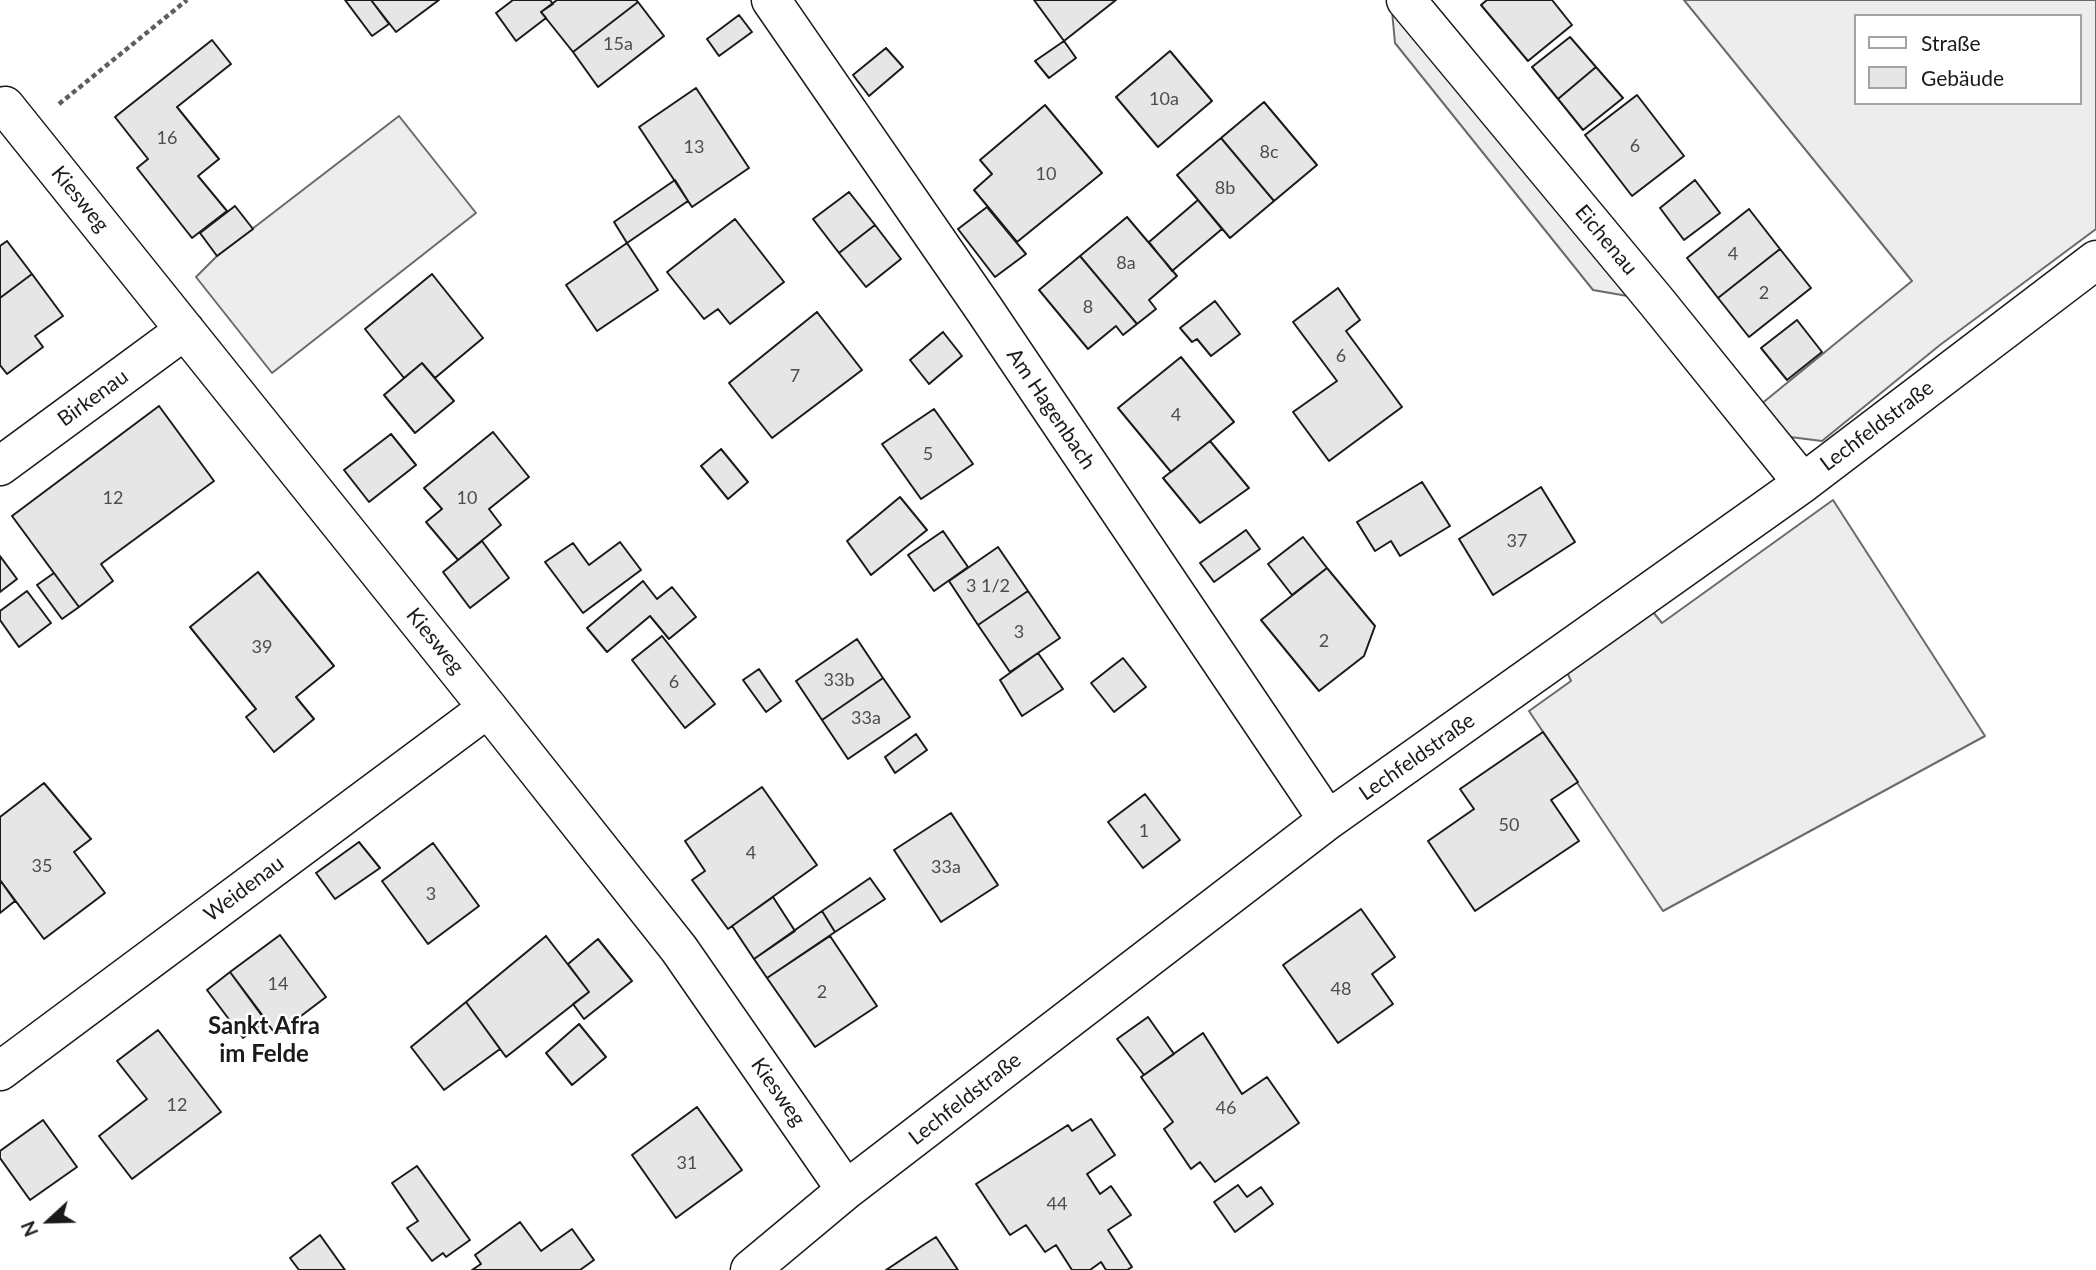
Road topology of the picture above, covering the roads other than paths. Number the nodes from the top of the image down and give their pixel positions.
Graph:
1 (771, 0) edge
2 (1406, 0) edge
3 (15, 119) road end
4 (2096, 260) edge
5 (186, 330) junction
6 (0, 466) edge
7 (1803, 483) junction
8 (488, 708) junction
9 (1328, 820) junction
10 (0, 1071) edge
11 (846, 1190) junction
12 (750, 1270) edge

1 - 9 street, Am Hagenbach
2 - 7 street, Eichenau
3 - 5 street, Kiesweg
4 - 7 street, Lechfeldstraße
5 - 6 street, Birkenau
5 - 8 street, Kiesweg
7 - 9 street, Lechfeldstraße
8 - 10 street, Weidenau
8 - 11 street, Kiesweg
9 - 11 street, Lechfeldstraße
11 - 12 street, Lechfeldstraße

